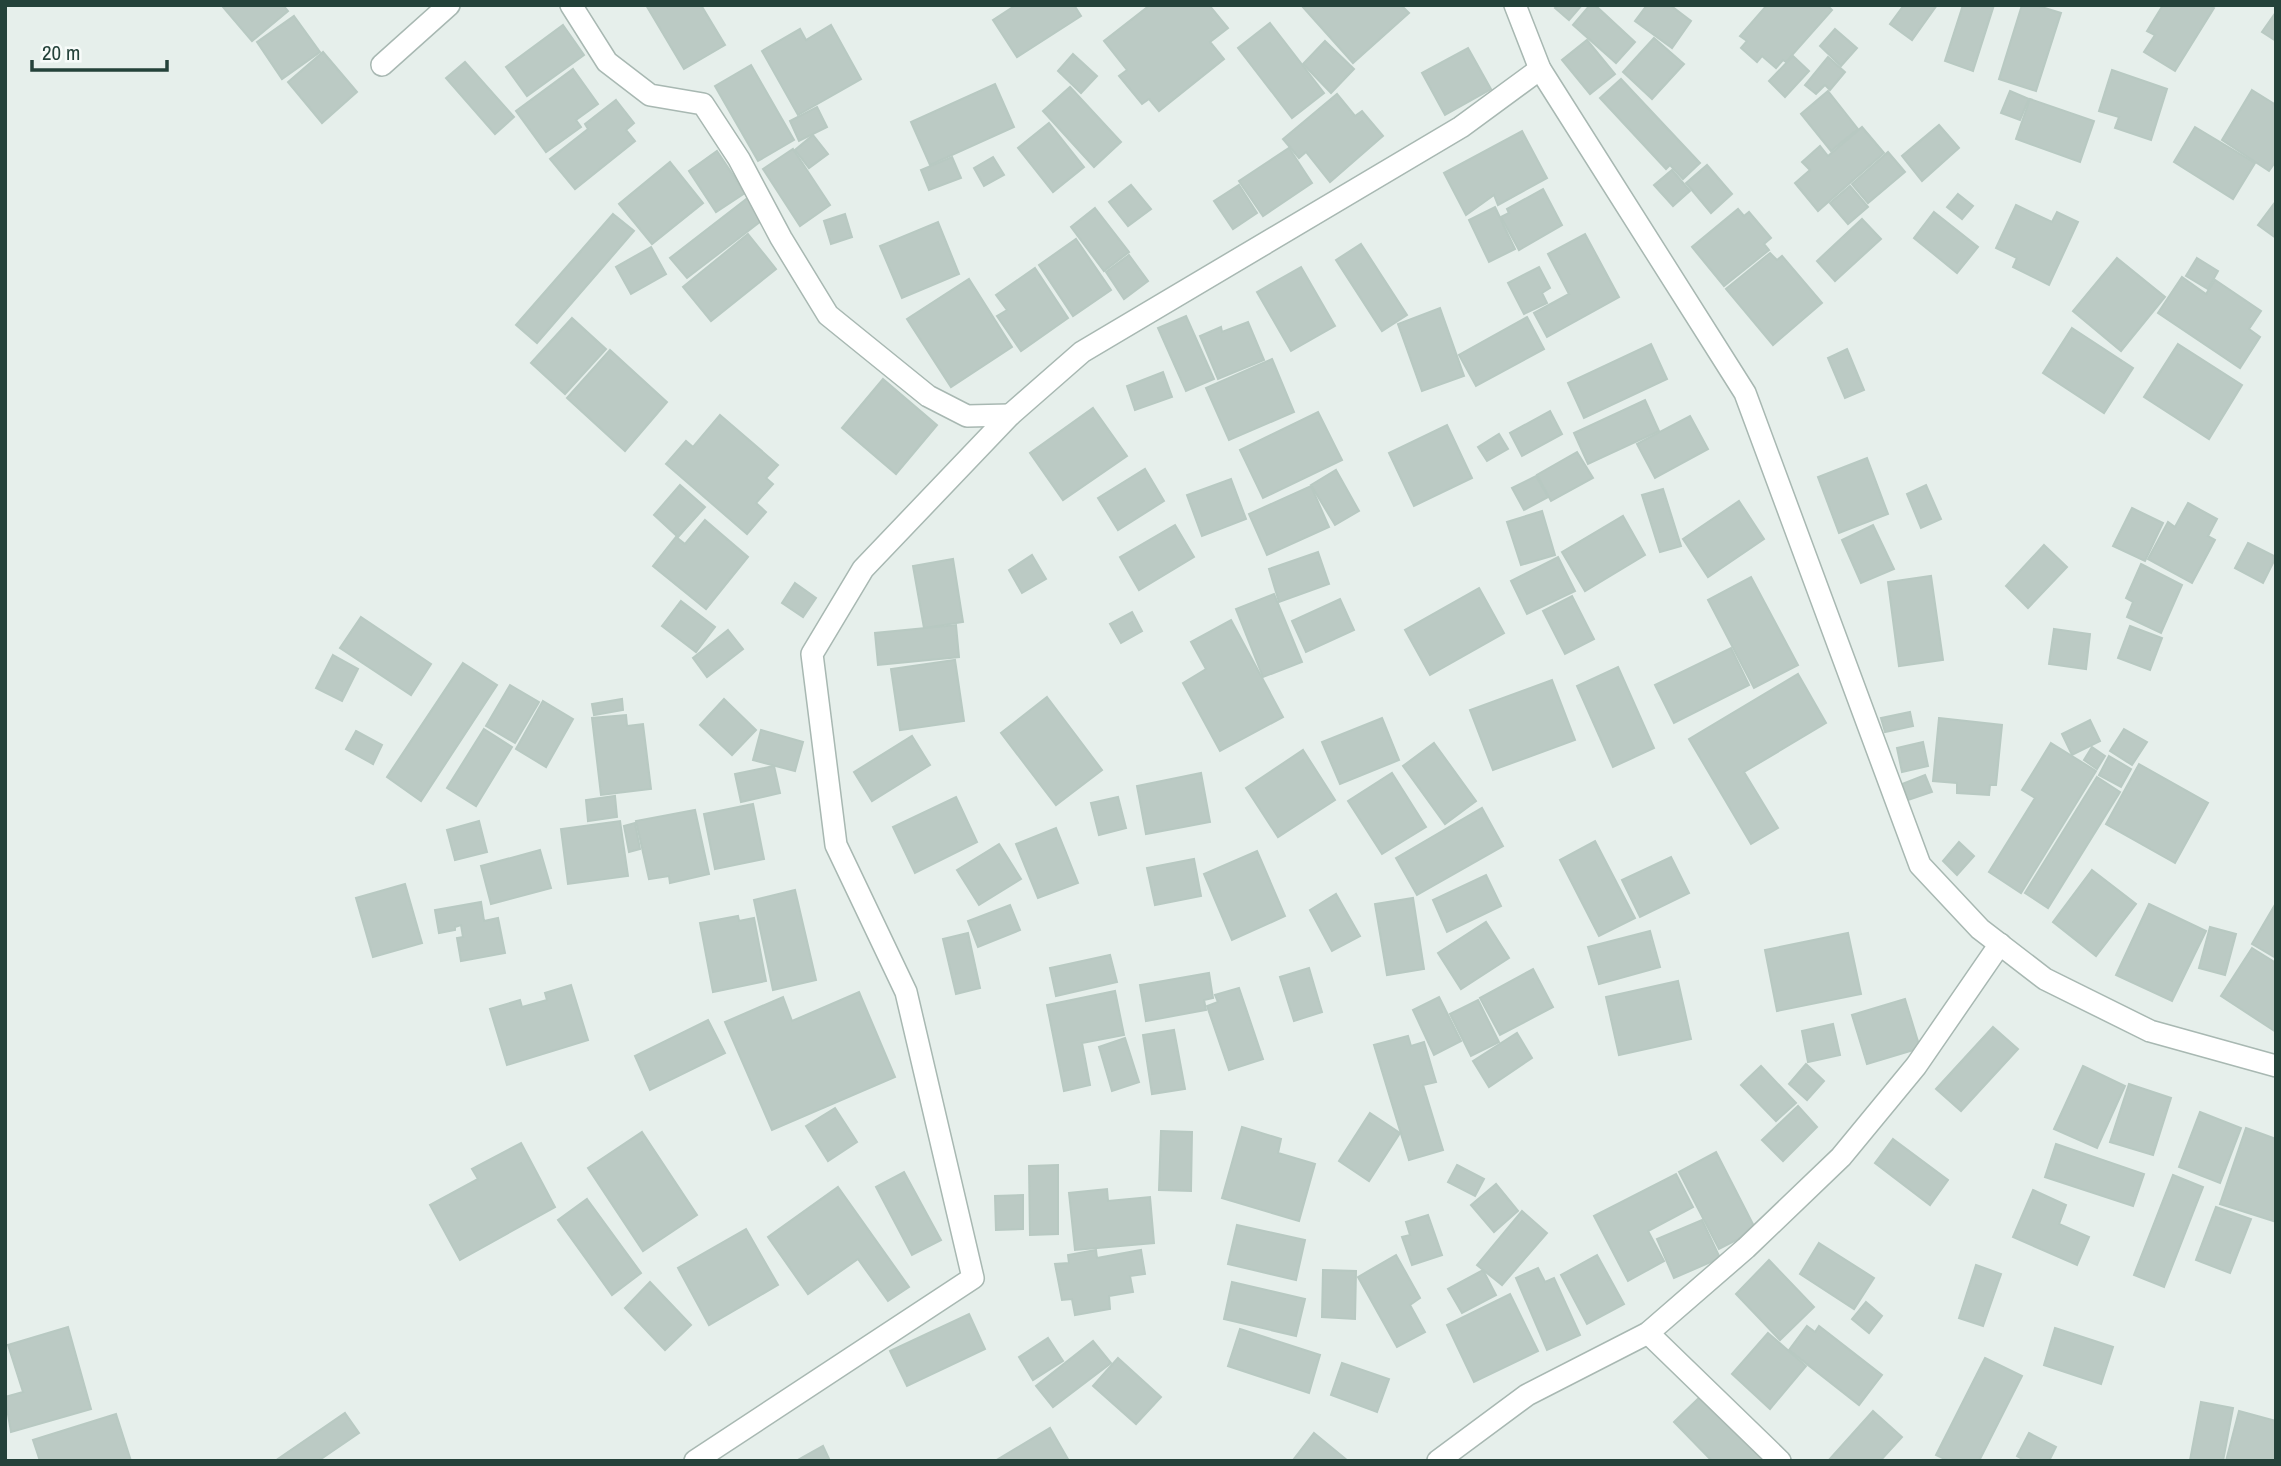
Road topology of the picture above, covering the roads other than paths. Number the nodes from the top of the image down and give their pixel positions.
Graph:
1 (449, 5) edge
2 (571, 5) edge
3 (1515, 5) edge
4 (382, 65) dead end
5 (1540, 68) junction
6 (1010, 415) junction
7 (2000, 944) junction
8 (2276, 1066) edge
9 (1648, 1333) junction
10 (695, 1461) edge
11 (1438, 1461) edge
12 (1780, 1461) edge

1 - 4 street
2 - 6 street
3 - 5 street
5 - 6 street
5 - 7 street
6 - 10 street
7 - 8 street
7 - 9 street
9 - 11 street
9 - 12 street

